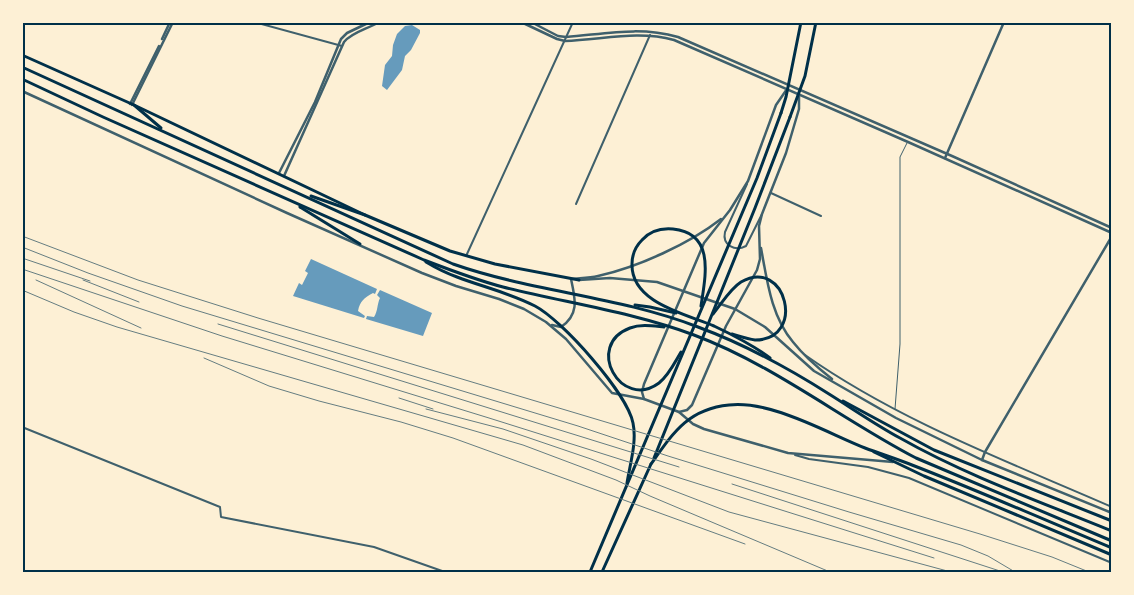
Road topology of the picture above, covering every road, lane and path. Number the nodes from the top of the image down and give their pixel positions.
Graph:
1 (171, 22) edge
2 (254, 22) edge
3 (370, 22) edge
4 (378, 22) edge
5 (521, 22) edge
6 (531, 22) edge
7 (573, 22) edge
8 (801, 22) edge
9 (816, 22) edge
10 (1004, 22) edge
11 (650, 36) junction
12 (565, 39) junction
13 (340, 46) junction
14 (22, 55) edge
15 (22, 67) edge
16 (22, 79) edge
17 (788, 86) junction
18 (22, 91) edge
19 (800, 92) junction
20 (132, 105) junction
21 (165, 132) junction
22 (908, 142) junction
23 (947, 154) junction
24 (945, 158) junction
25 (279, 173) junction
26 (284, 176) junction
27 (748, 181) junction
28 (294, 191) junction
29 (771, 193) junction
30 (291, 202) junction
31 (576, 204) dead end
32 (762, 214) junction
33 (365, 215) junction
34 (725, 215) junction
35 (821, 216) dead end
36 (1112, 228) edge
37 (1112, 235) edge
38 (360, 244) junction
39 (760, 244) junction
40 (466, 256) junction
41 (424, 260) junction
42 (571, 279) junction
43 (579, 280) joint
44 (684, 290) junction
45 (632, 305) junction
46 (735, 309) junction
47 (700, 310) junction
48 (680, 314) junction
49 (710, 318) junction
50 (550, 325) junction
51 (667, 326) junction
52 (727, 332) junction
53 (686, 345) junction
54 (802, 352) junction
55 (779, 364) junction
56 (837, 384) junction
57 (829, 394) junction
58 (644, 399) junction
59 (895, 410) junction
60 (680, 412) junction
61 (22, 427) edge
62 (865, 448) junction
63 (788, 452) junction
64 (985, 452) junction
65 (982, 460) junction
66 (894, 462) junction
67 (651, 464) junction
68 (912, 465) junction
69 (625, 492) junction
70 (1112, 507) edge
71 (1112, 513) edge
72 (1112, 521) edge
73 (1112, 531) edge
74 (1112, 541) edge
75 (1112, 548) edge
76 (1112, 555) edge
77 (1112, 563) edge
78 (445, 572) edge
79 (590, 572) edge
80 (602, 572) edge

1 - 20 street
2 - 13 street
3 - 13 street
4 - 13 street
5 - 12 street
6 - 12 street
7 - 12 street
8 - 17 main road
9 - 19 main road
10 - 23 street
11 - 12 street
11 - 17 street
11 - 31 street
12 - 17 street
12 - 40 street
13 - 25 street
13 - 26 street
14 - 20 main road
15 - 21 main road
16 - 30 main road
17 - 19 street
17 - 27 street
17 - 47 main road
18 - 38 street
19 - 22 street
19 - 23 street
19 - 29 street
19 - 49 main road
20 - 21 main road
20 - 25 main road
21 - 28 main road
22 - 24 street
22 - 59 street
23 - 24 street
23 - 36 street
24 - 37 street
25 - 26 main road
26 - 33 main road
27 - 32 street
27 - 34 street
28 - 33 main road
28 - 45 main road
29 - 32 street
29 - 35 street
30 - 38 main road
30 - 41 main road
32 - 39 street
33 - 40 main road
34 - 42 street
34 - 44 street
37 - 64 street
38 - 50 street
39 - 46 street
39 - 54 street
40 - 42 main road
41 - 51 main road
41 - 69 main road
42 - 43 main road
42 - 50 street
43 - 44 street
44 - 46 street
44 - 58 street
45 - 48 main road
45 - 55 main road
46 - 56 street
46 - 60 street
47 - 48 main road
47 - 53 main road
48 - 52 main road
49 - 52 main road
49 - 67 main road
50 - 58 street
51 - 53 main road
51 - 74 main road
52 - 55 main road
53 - 69 main road
54 - 56 street
54 - 59 street
55 - 57 main road
56 - 65 street
57 - 72 main road
57 - 73 main road
58 - 60 street
59 - 64 street
60 - 63 street
61 - 78 street
62 - 66 main road
62 - 67 main road
62 - 68 main road
63 - 66 street
63 - 77 street
64 - 65 street
64 - 70 street
65 - 71 street
66 - 68 street
66 - 76 main road
67 - 80 main road
68 - 75 main road
69 - 79 main road

